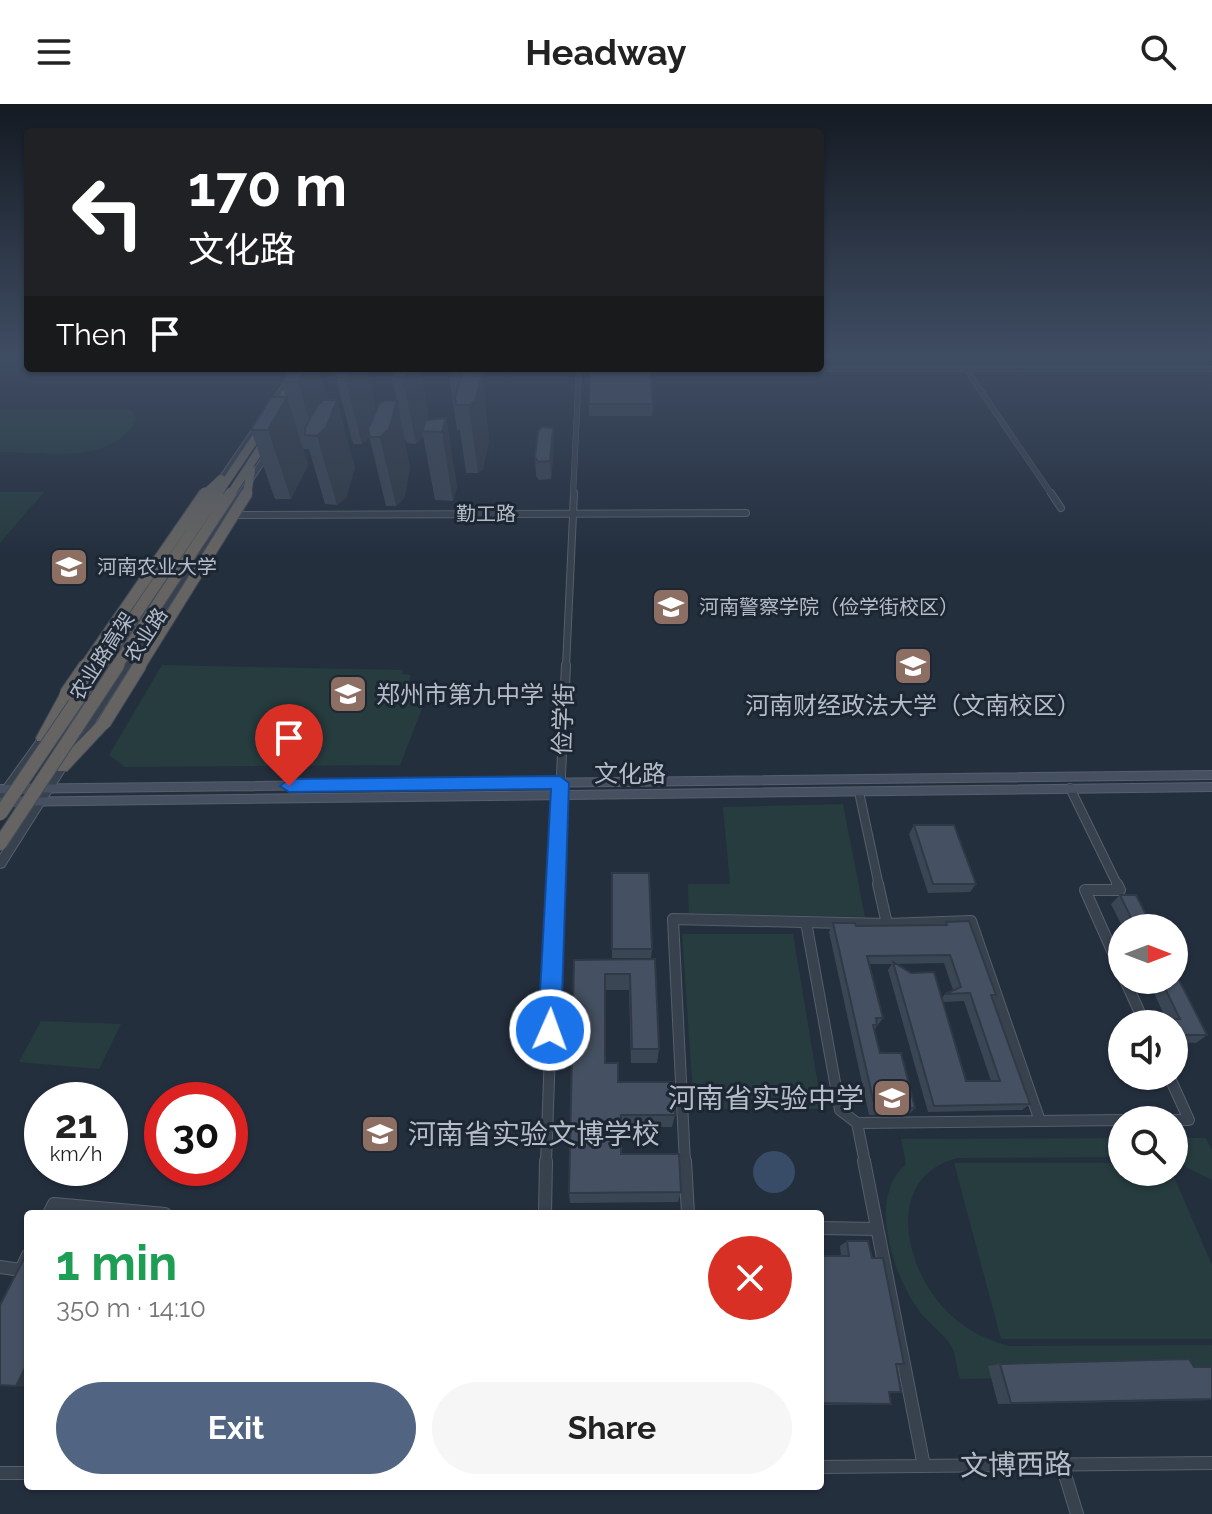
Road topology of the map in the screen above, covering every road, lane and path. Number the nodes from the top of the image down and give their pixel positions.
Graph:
1 (261, 424) edge
2 (264, 424) edge
3 (277, 424) edge
4 (576, 424) edge
5 (1005, 424) edge
6 (282, 430) edge
7 (253, 460) junction
8 (234, 469) junction
9 (1061, 508) dead end
10 (572, 513) junction
11 (746, 513) dead end
12 (226, 515) junction
13 (42, 738) junction
14 (62, 767) junction
15 (1212, 775) edge
16 (1212, 787) edge
17 (1070, 788) junction
18 (48, 789) junction
19 (560, 789) junction
20 (859, 792) junction
21 (2, 795) edge
22 (40, 801) junction
23 (0, 814) edge
24 (0, 844) edge
25 (0, 864) edge
26 (806, 922) junction
27 (887, 924) junction
28 (1108, 942) edge
29 (1108, 1120) edge
30 (1040, 1121) junction
31 (857, 1123) junction
32 (51, 1210) edge
33 (121, 1210) edge
34 (545, 1210) edge
35 (688, 1210) edge
36 (824, 1228) edge
37 (877, 1229) junction
38 (24, 1264) edge
39 (0, 1267) edge
40 (1212, 1463) edge
41 (1062, 1465) junction
42 (924, 1466) junction
43 (824, 1467) edge
44 (0, 1473) edge
45 (24, 1473) edge
46 (1077, 1514) edge

1 - 13 street, 农业路
2 - 8 highway, 农业路高架, bridge
3 - 7 highway, 农业路高架, bridge
4 - 10 street, 俭学街
5 - 9 street
6 - 12 street, 农业路
7 - 14 highway, bridge
7 - 24 highway, 农业路高架, bridge
8 - 13 highway, bridge
8 - 23 highway, 农业路高架, bridge
10 - 11 street, 勤工路
10 - 12 street, 勤工路
10 - 19 street, 俭学街
12 - 14 street, 农业路
13 - 21 street, 农业路
14 - 18 street, 农业路
15 - 19 main road, 文化路
16 - 17 main road, 文化路
17 - 20 main road, 文化路
17 - 28 street
18 - 19 main road, 文化路
18 - 21 main road, 文化路
18 - 22 street, 农业路
19 - 20 main road, 文化路
19 - 22 main road, 文化路
19 - 34 street, 俭学街
20 - 27 street
21 - 22 main road, 文化路
22 - 25 street, 农业路
26 - 27 street
26 - 31 street
26 - 35 street
27 - 30 street
29 - 30 street
30 - 31 street
31 - 37 street
32 - 33 street
36 - 37 street
37 - 42 street
38 - 39 street
40 - 41 street, 文博西路
41 - 42 street, 文博西路
41 - 46 street
42 - 43 street, 文博西路
44 - 45 street

